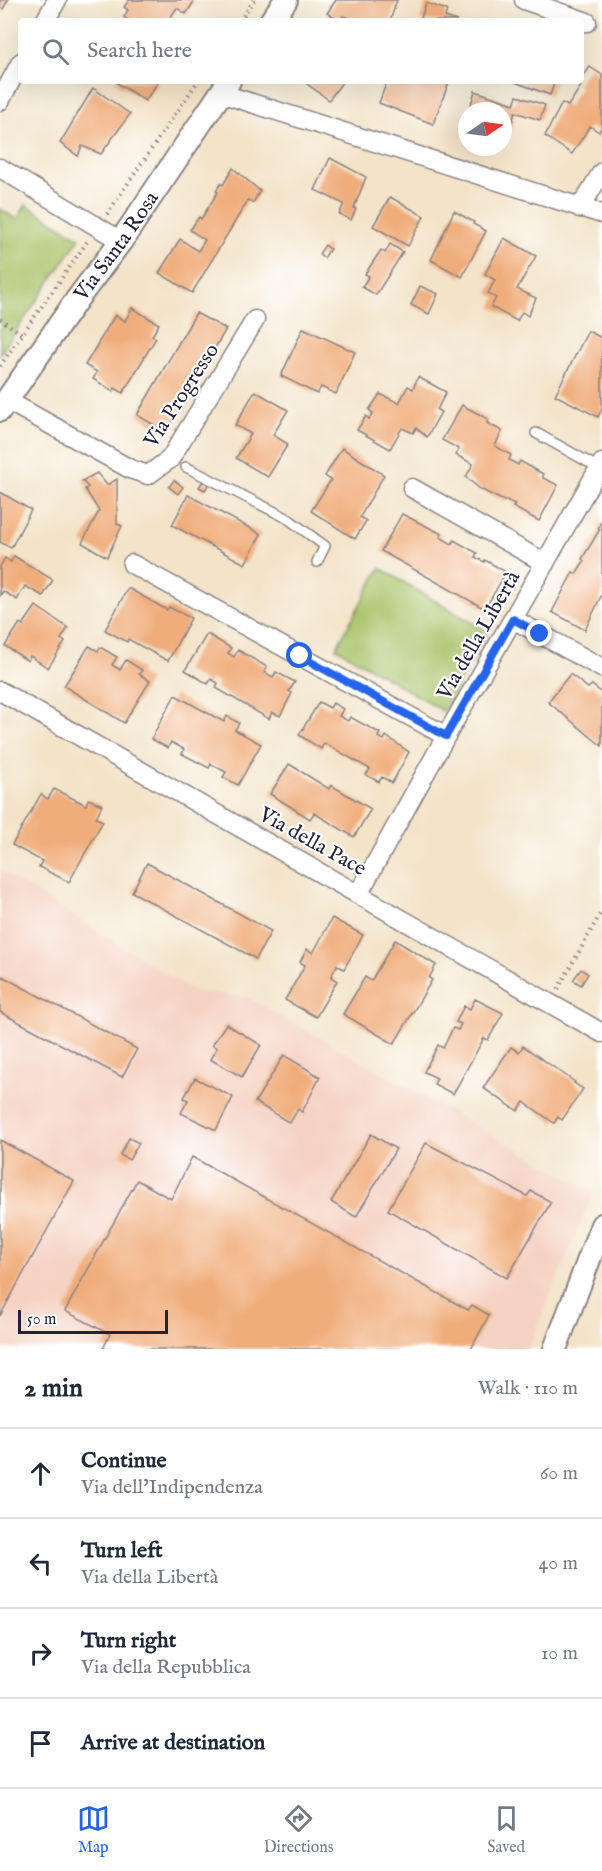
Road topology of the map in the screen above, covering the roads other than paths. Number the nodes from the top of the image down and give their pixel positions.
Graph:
1 (57, 0) edge
2 (286, 0) edge
3 (524, 0) edge
4 (47, 18) edge
5 (274, 18) edge
6 (576, 18) edge
7 (584, 21) edge
8 (587, 22) dead end
9 (12, 67) edge
10 (224, 87) edge
11 (0, 101) edge
12 (0, 168) edge
13 (602, 172) edge
14 (580, 208) junction
15 (602, 214) edge
16 (121, 241) junction
17 (255, 320) dead end
18 (3, 405) edge
19 (536, 434) dead end
20 (600, 466) edge
21 (186, 467) dead end
22 (412, 488) dead end
23 (318, 562) dead end
24 (545, 563) junction
25 (132, 564) dead end
26 (513, 619) junction
27 (602, 668) edge
28 (0, 691) edge
29 (446, 736) junction
30 (359, 893) junction
31 (602, 1033) edge
32 (602, 1225) edge
33 (555, 1349) edge

1 - 4 street
2 - 5 street
3 - 6 street
7 - 8 street
9 - 11 street
10 - 14 street
10 - 16 street, Via Santa Rosa
12 - 16 street
13 - 14 street
14 - 15 street
16 - 18 street, Via Santa Rosa
17 - 18 street, Via Progresso
19 - 20 lane
20 - 24 street, Via della Libertà
21 - 23 lane
22 - 24 street
24 - 26 street, Via della Libertà
25 - 29 street
26 - 27 street
26 - 29 street, Via della Libertà
28 - 30 street, Via della Pace
29 - 30 street, Via della Libertà
30 - 31 street, Via della Pace
32 - 33 street

